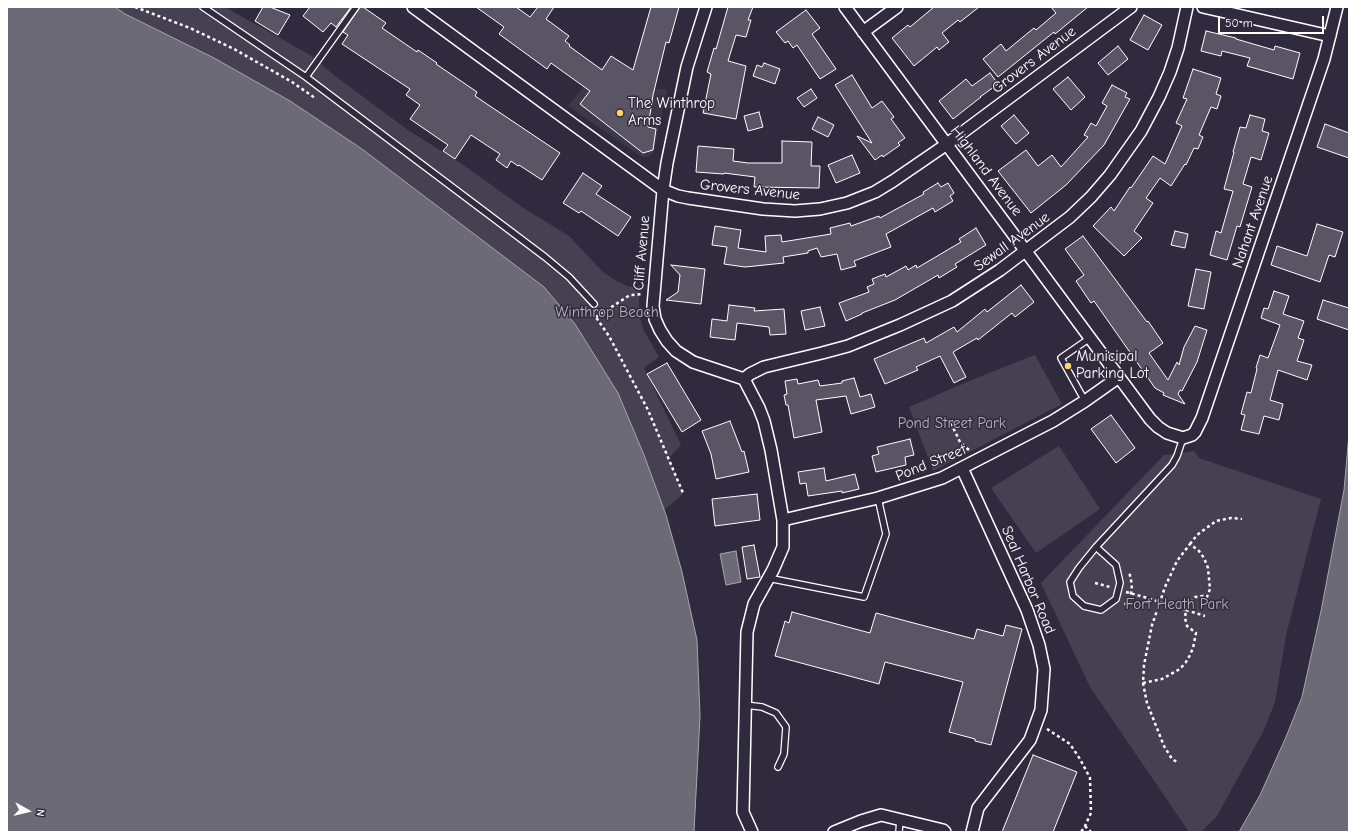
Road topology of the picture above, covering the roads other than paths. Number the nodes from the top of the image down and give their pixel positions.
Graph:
1 (203, 7) edge
2 (356, 7) edge
3 (413, 7) edge
4 (706, 7) edge
5 (845, 7) edge
6 (897, 7) edge
7 (1131, 7) edge
8 (1187, 7) edge
9 (1203, 7) edge
10 (1337, 7) edge
11 (863, 32) junction
12 (1330, 36) junction
13 (306, 77) junction
14 (947, 144) junction
15 (663, 190) junction
16 (1026, 251) junction
17 (591, 306) road end
18 (1090, 338) junction
19 (1120, 377) junction
20 (744, 380) junction
21 (1085, 401) junction
22 (1183, 438) junction
23 (962, 468) junction
24 (878, 498) junction
25 (783, 520) junction
26 (1096, 547) junction
27 (768, 578) junction
28 (745, 705) junction
29 (778, 767) dead end
30 (900, 820) junction
31 (752, 832) edge
32 (835, 832) edge
33 (899, 832) edge
34 (945, 832) edge
35 (972, 832) edge

1 - 13 lane
2 - 13 lane
3 - 15 street, Grovers Avenue
4 - 15 street, Cliff Avenue
5 - 11 street, Highland Avenue
6 - 11 street
7 - 14 street, Grovers Avenue
8 - 16 street, Sewall Avenue
9 - 12 street
10 - 12 street, Nahant Avenue
11 - 14 street, Highland Avenue
12 - 22 street, Nahant Avenue
13 - 17 lane
14 - 15 street, Grovers Avenue
14 - 16 street, Highland Avenue
15 - 20 street, Cliff Avenue
16 - 18 street, Highland Avenue
16 - 20 street, Sewall Avenue
18 - 19 street, Highland Avenue
18 - 21 lane
19 - 21 street, Pond Street
19 - 22 street, Highland Avenue
20 - 25 street
21 - 23 street, Pond Street
22 - 26 lane
23 - 24 street, Pond Street
23 - 35 street, Seal Harbor Road
24 - 25 street, Pond Street
24 - 27 lane
25 - 27 street
26 - 26 lane
27 - 28 street
28 - 29 lane
28 - 31 street
30 - 32 street
30 - 33 lane
30 - 34 street

